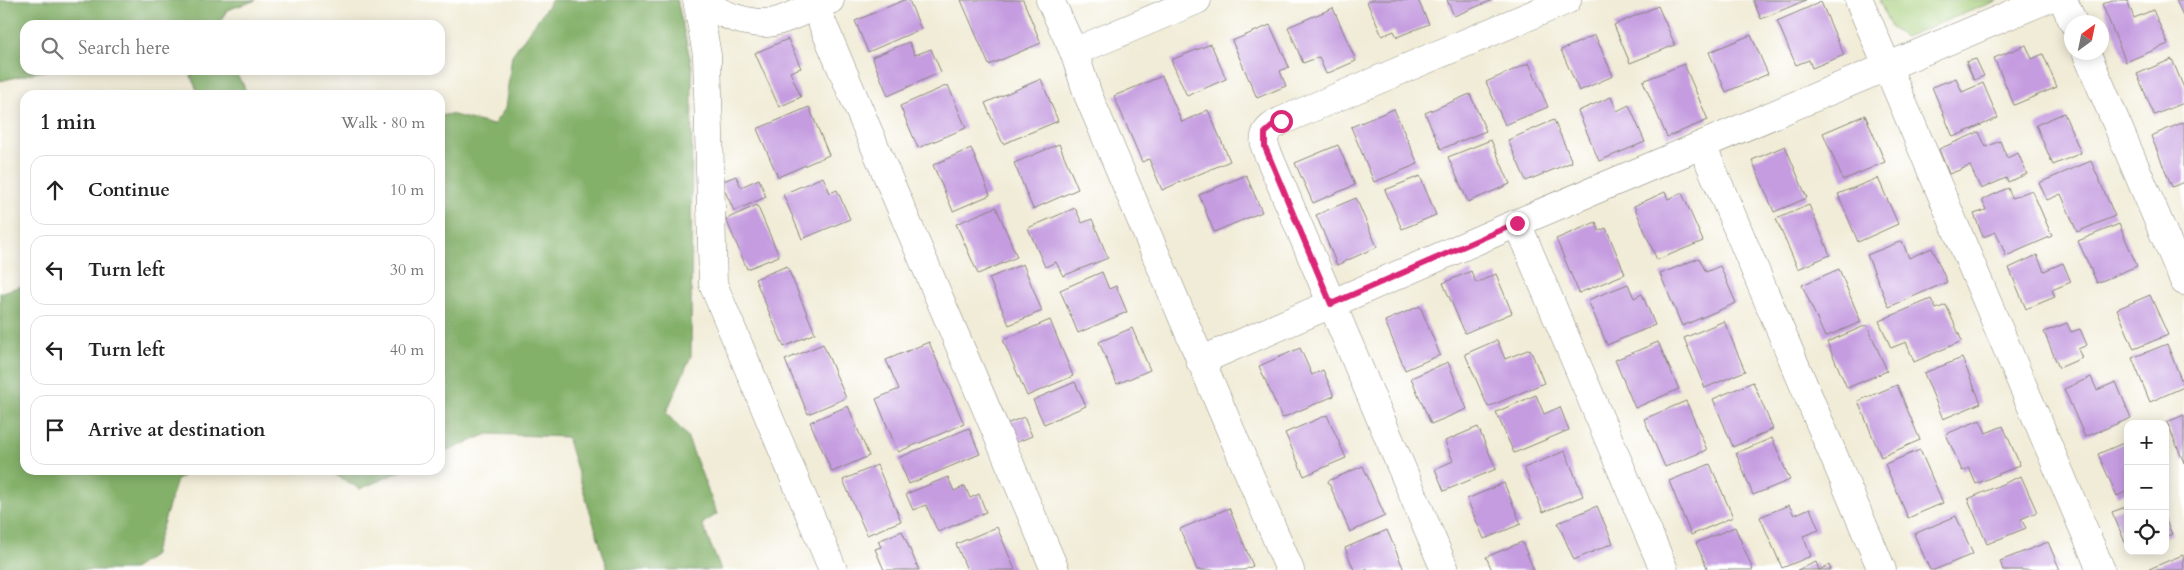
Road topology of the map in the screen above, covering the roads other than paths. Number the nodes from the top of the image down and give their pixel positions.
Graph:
1 (697, 0) edge
2 (704, 0) edge
3 (1050, 0) edge
4 (1197, 0) edge
5 (1567, 0) edge
6 (1859, 0) edge
7 (2046, 0) edge
8 (2063, 0) edge
9 (822, 3) edge
10 (2070, 15) edge
11 (1074, 52) junction
12 (2089, 60) edge
13 (1887, 66) junction
14 (1702, 145) junction
15 (1517, 223) junction
16 (2184, 281) edge
17 (1331, 304) junction
18 (1200, 361) junction
19 (833, 570) edge
20 (1055, 570) edge
21 (1290, 570) edge
22 (1445, 570) edge
23 (1664, 570) edge
24 (1882, 570) edge
25 (2102, 570) edge

1 - 19 street
2 - 9 street
3 - 11 street
4 - 11 street
5 - 17 street
6 - 13 street
7 - 13 street
8 - 10 street
9 - 20 street
11 - 18 street
12 - 16 street
13 - 14 street
13 - 25 street
14 - 15 street
14 - 24 street
15 - 17 street
15 - 23 street
17 - 18 street
17 - 22 street
18 - 21 street

